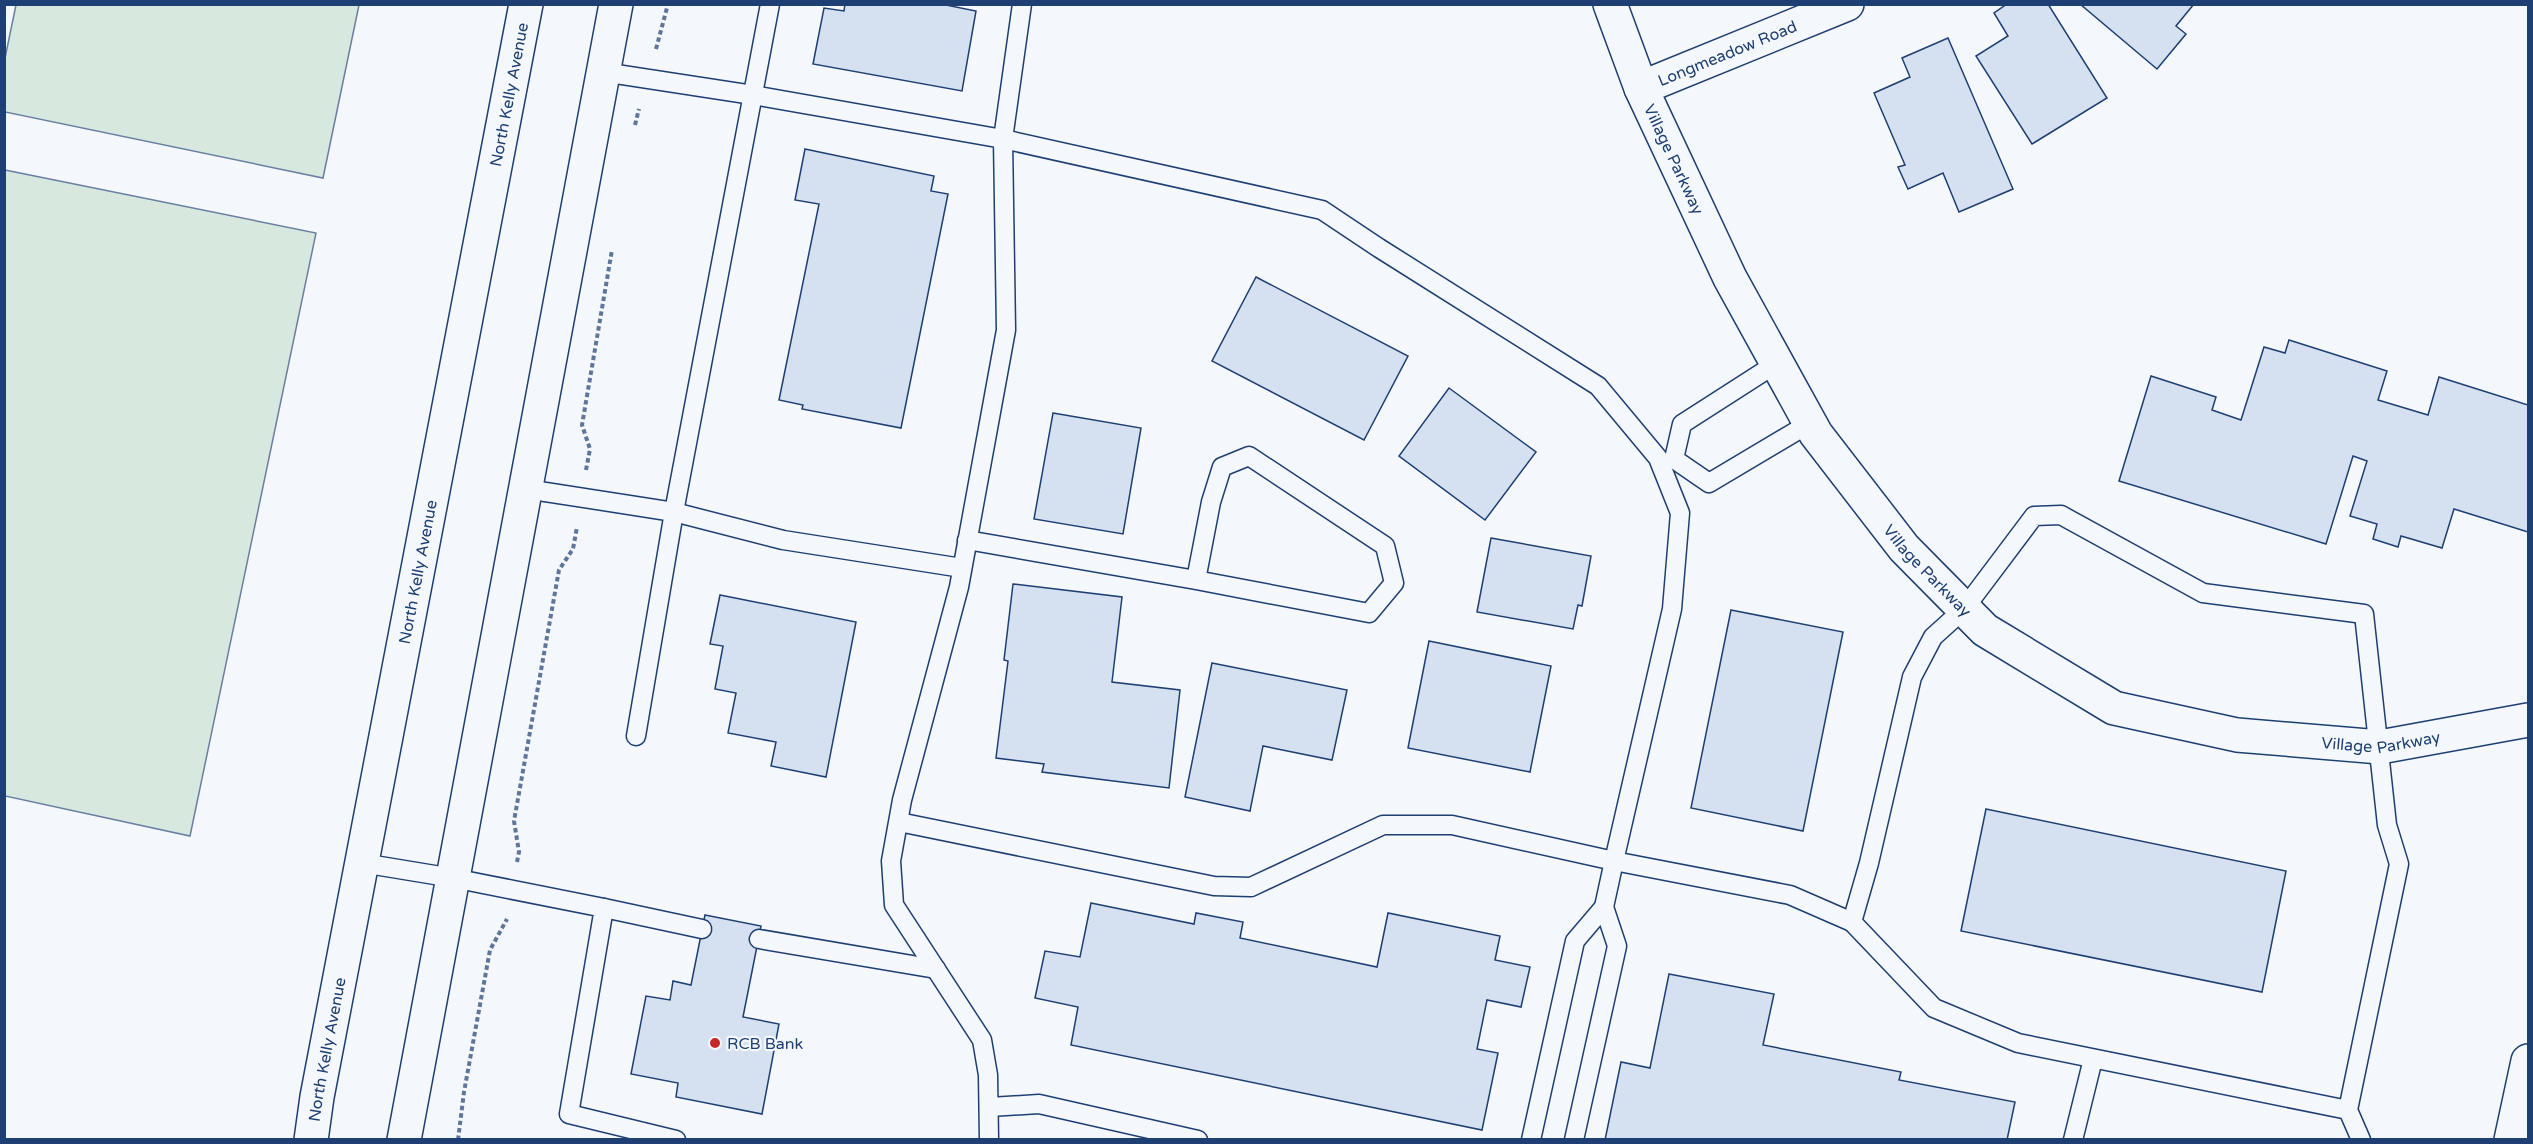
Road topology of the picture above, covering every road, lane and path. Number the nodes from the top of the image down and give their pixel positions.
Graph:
1 (526, 4) edge
2 (616, 4) edge
3 (668, 4) edge
4 (770, 4) edge
5 (1022, 4) edge
6 (1610, 4) edge
7 (1847, 4) edge
8 (603, 72) junction
9 (648, 79) junction
10 (1641, 88) junction
11 (753, 95) junction
12 (632, 133) dead end
13 (1003, 139) junction
14 (612, 249) dead end
15 (1777, 363) junction
16 (1810, 423) junction
17 (1668, 462) junction
18 (526, 489) junction
19 (581, 498) junction
20 (674, 512) junction
21 (967, 540) junction
22 (962, 568) junction
23 (1196, 579) junction
24 (1964, 609) junction
25 (2529, 720) edge
26 (636, 736) dead end
27 (2380, 747) junction
28 (898, 822) junction
29 (1614, 861) junction
30 (362, 863) junction
31 (453, 878) junction
32 (513, 889) junction
33 (1605, 907) junction
34 (604, 908) junction
35 (1852, 922) junction
36 (702, 929) dead end
37 (759, 939) dead end
38 (936, 969) junction
39 (2093, 1059) junction
40 (2529, 1060) edge
41 (990, 1107) junction
42 (2348, 1110) junction
43 (311, 1140) edge
44 (404, 1140) edge
45 (458, 1140) edge
46 (676, 1140) edge
47 (989, 1140) edge
48 (1198, 1140) edge
49 (1531, 1140) edge
50 (1574, 1140) edge
51 (2073, 1140) edge
52 (2361, 1140) edge
53 (2511, 1140) edge

1 - 30 street, North Kelly Avenue
2 - 8 street
3 - 9 path
4 - 11 lane
5 - 13 lane
6 - 10 street, Village Parkway
7 - 10 street, Longmeadow Road
8 - 9 lane
8 - 18 street
9 - 11 lane
9 - 12 path
10 - 15 street, Village Parkway
11 - 13 lane
11 - 20 lane
13 - 17 lane
13 - 21 lane
14 - 19 path
15 - 16 street, Village Parkway
15 - 17 lane
16 - 17 lane
16 - 24 street, Village Parkway
17 - 29 lane
18 - 19 lane
18 - 31 street
19 - 20 lane
19 - 32 path
20 - 22 lane
20 - 26 lane
21 - 22 lane
21 - 23 lane
22 - 28 lane
23 - 23 lane
24 - 27 street, Village Parkway
24 - 27 lane
24 - 35 lane
25 - 27 street, Village Parkway
27 - 42 lane
28 - 29 lane
28 - 38 lane
29 - 33 lane
29 - 35 lane
30 - 31 lane
30 - 43 street, North Kelly Avenue
31 - 32 lane
31 - 44 street
32 - 34 lane
32 - 45 path
33 - 49 lane
33 - 50 lane
34 - 36 lane
34 - 46 lane
35 - 39 lane
37 - 38 lane
38 - 41 lane
39 - 42 lane
39 - 51 lane
40 - 53 street
41 - 47 lane
41 - 48 lane
42 - 52 lane

